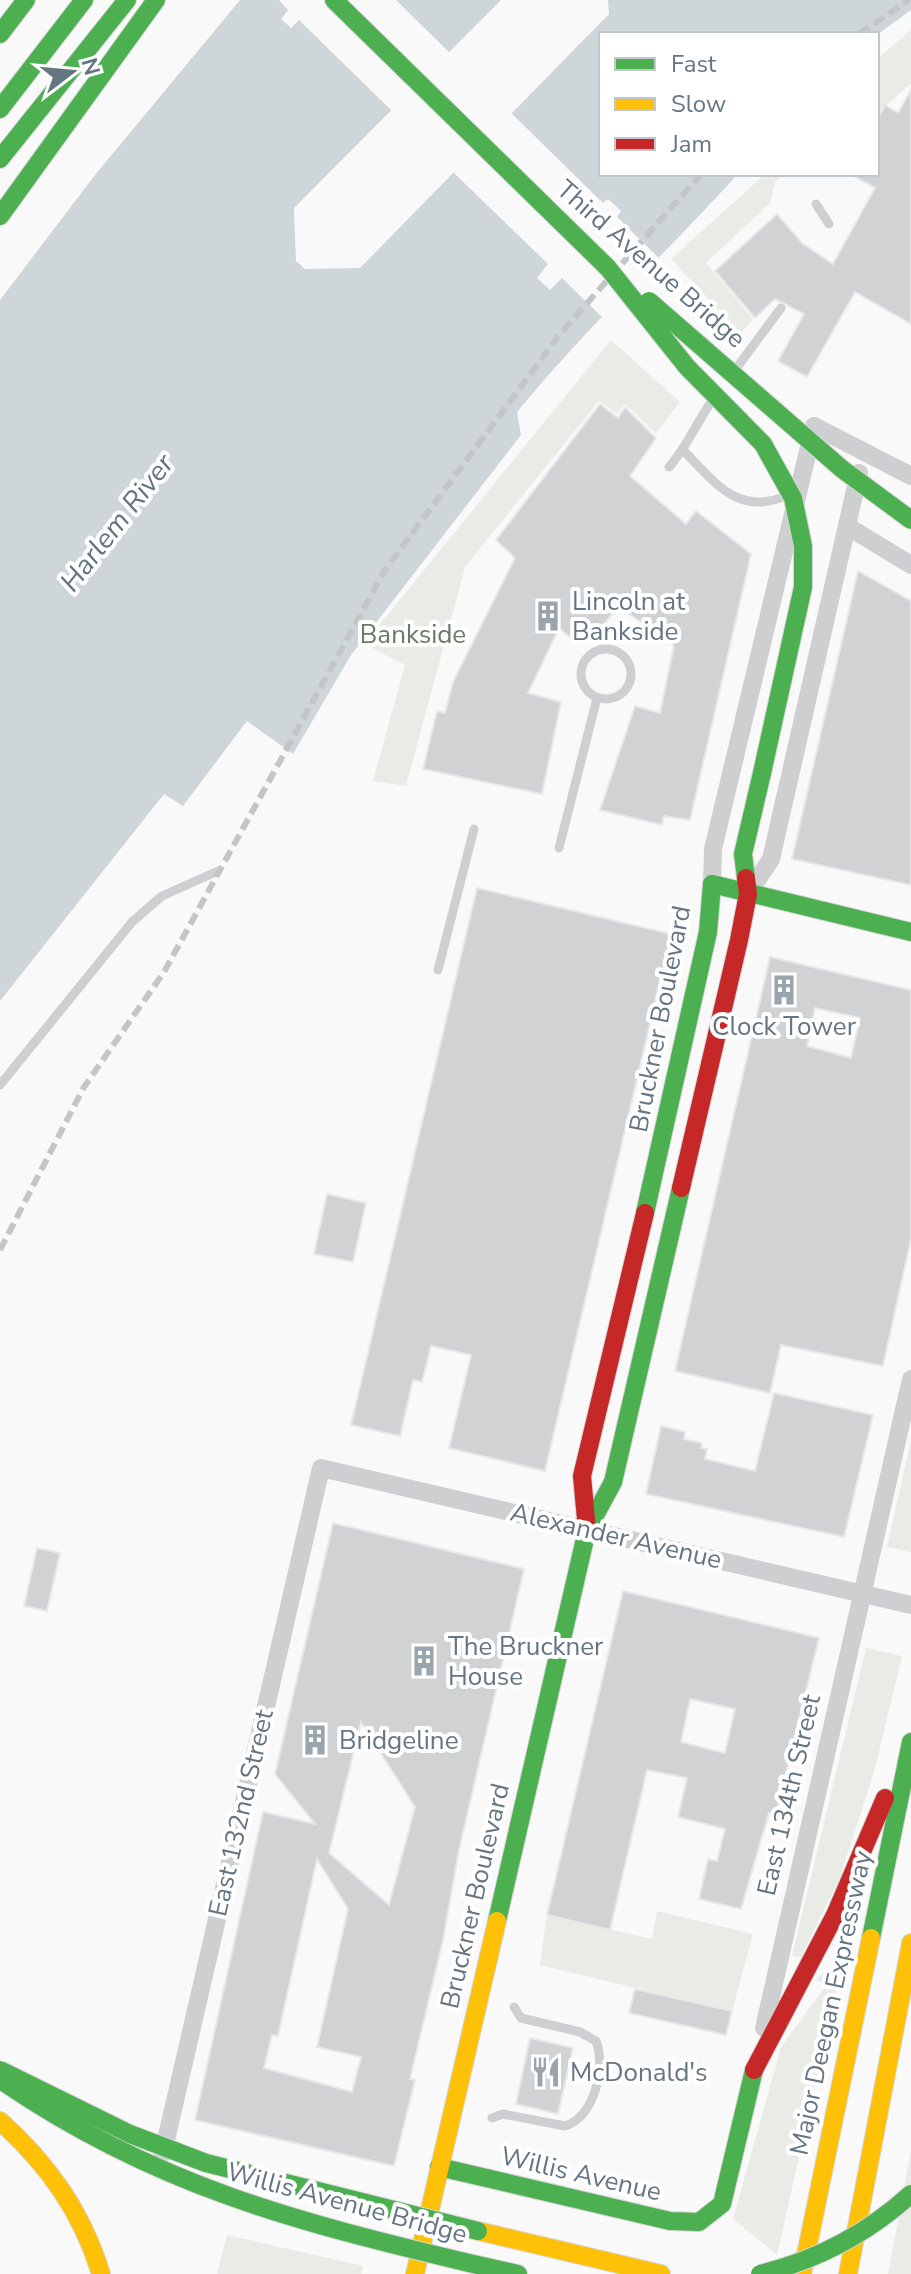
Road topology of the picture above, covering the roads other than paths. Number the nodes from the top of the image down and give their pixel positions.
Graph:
1 (26, 0) edge
2 (84, 0) edge
3 (127, 0) edge
4 (156, 0) edge
5 (334, 0) edge
6 (0, 34) edge
7 (0, 109) edge
8 (0, 159) edge
9 (816, 204) dead end
10 (0, 216) edge
11 (829, 224) dead end
12 (608, 268) junction
13 (781, 308) dead end
14 (684, 451) junction
15 (865, 451) junction
16 (669, 467) dead end
17 (911, 476) edge
18 (798, 490) junction
19 (911, 520) edge
20 (847, 526) junction
21 (911, 565) edge
22 (597, 698) junction
23 (474, 829) dead end
24 (559, 848) dead end
25 (218, 871) dead end
26 (712, 884) junction
27 (748, 894) junction
28 (911, 932) edge
29 (438, 970) dead end
30 (0, 1085) edge
31 (911, 1379) edge
32 (321, 1468) joint
33 (587, 1530) junction
34 (862, 1593) junction
35 (911, 1605) edge
36 (911, 1743) edge
37 (911, 1943) edge
38 (514, 2007) dead end
39 (0, 2070) edge
40 (754, 2070) junction
41 (0, 2079) edge
42 (492, 2118) dead end
43 (0, 2121) edge
44 (439, 2167) junction
45 (911, 2194) edge
46 (710, 2218) joint
47 (425, 2231) junction
48 (101, 2274) edge
49 (415, 2274) edge
50 (518, 2274) edge
51 (661, 2274) edge
52 (760, 2274) edge
53 (802, 2274) edge
54 (848, 2274) edge

1 - 6 main road
2 - 7 main road
3 - 8 main road
4 - 10 main road
5 - 12 main road, Third Avenue Bridge
9 - 11 lane
12 - 19 main road, Third Avenue Bridge, bridge
12 - 27 main road, bridge
13 - 14 lane
14 - 16 lane
14 - 18 lane
15 - 17 street
15 - 18 street, Bruckner Boulevard
15 - 20 street, Bruckner Boulevard
18 - 26 street, Bruckner Boulevard
20 - 21 street
20 - 27 street, Bruckner Boulevard
22 - 22 lane
22 - 24 lane
23 - 29 lane
25 - 30 lane
26 - 27 main road
26 - 33 main road, Bruckner Boulevard
27 - 28 main road
27 - 33 main road, Bruckner Boulevard
31 - 34 street, East 134th Street
32 - 33 street, Alexander Avenue
32 - 47 street, East 132nd Street
33 - 34 street, Alexander Avenue
33 - 44 main road, Bruckner Boulevard
34 - 35 street, Alexander Avenue
34 - 40 street, East 134th Street
36 - 40 main road
36 - 53 main road, Major Deegan Expressway
37 - 54 main road
38 - 42 lane
39 - 51 main road, bridge
40 - 46 main road, East 134th Street
41 - 50 main road, Willis Avenue Bridge, bridge
43 - 48 main road
44 - 46 main road, Willis Avenue
44 - 47 main road, Bruckner Boulevard
45 - 52 main road, bridge
47 - 49 main road, Bruckner Boulevard

